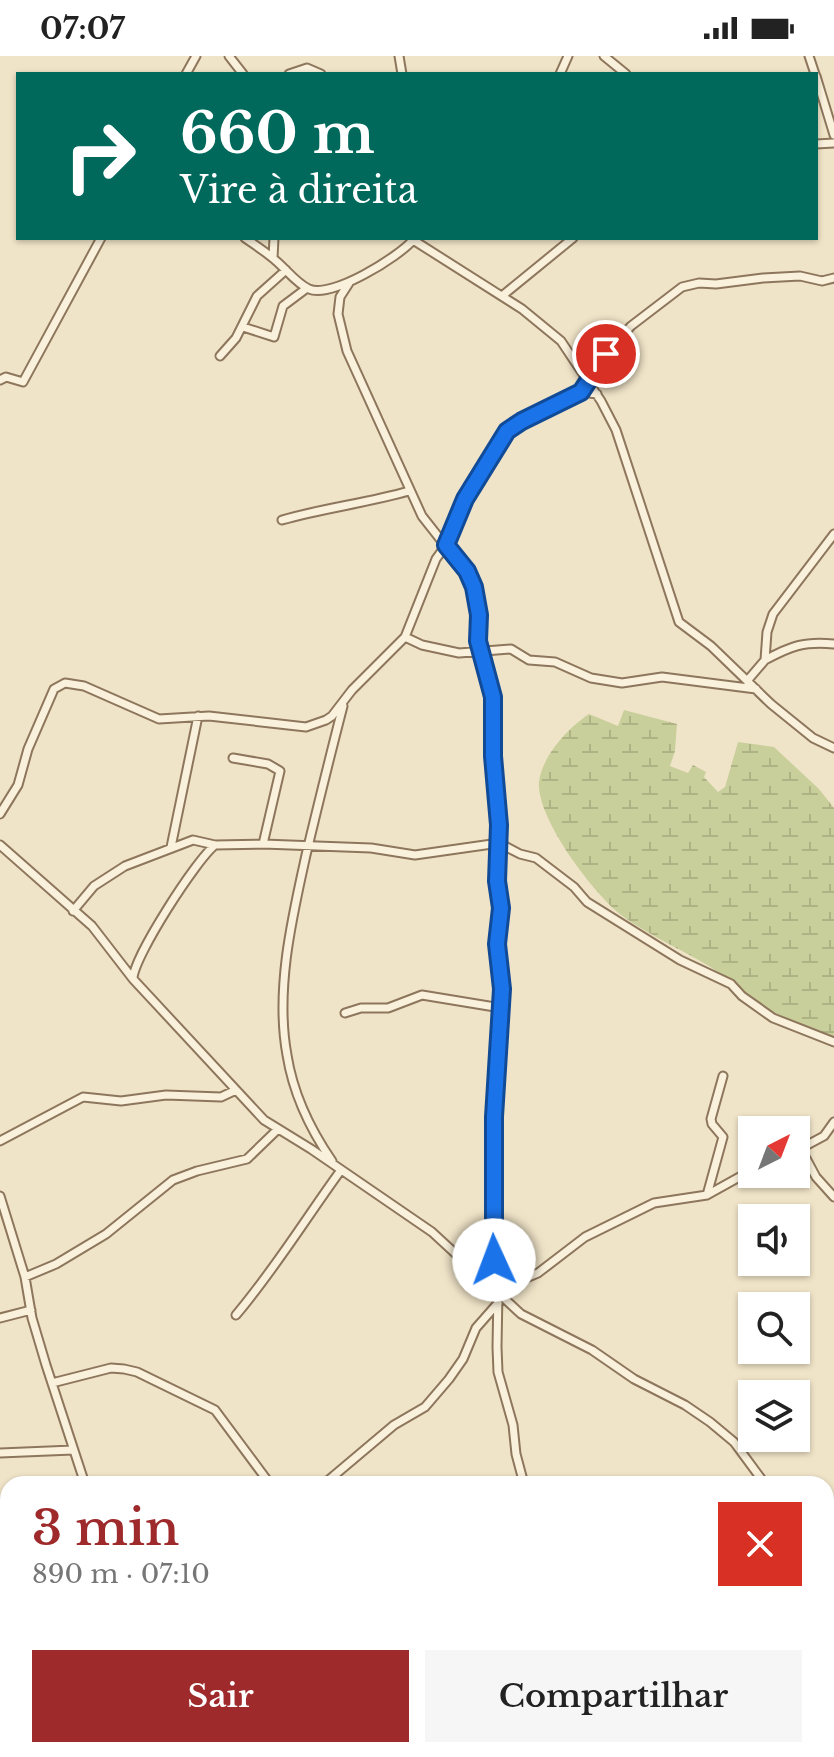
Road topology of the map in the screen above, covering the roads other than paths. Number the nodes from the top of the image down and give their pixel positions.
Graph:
1 (229, 56) edge
2 (604, 56) edge
3 (241, 72) edge
4 (295, 72) edge
5 (316, 72) edge
6 (624, 72) edge
7 (818, 82) edge
8 (834, 135) edge
9 (100, 240) edge
10 (248, 240) edge
11 (274, 240) edge
12 (411, 240) edge
13 (414, 240) edge
14 (571, 240) edge
15 (273, 258) junction
16 (286, 270) junction
17 (834, 278) edge
18 (349, 283) junction
19 (328, 287) junction
20 (307, 288) junction
21 (502, 296) junction
22 (340, 297) junction
23 (243, 327) junction
24 (220, 356) dead end
25 (587, 379) junction
26 (0, 380) edge
27 (581, 392) junction
28 (597, 394) junction
29 (409, 491) junction
30 (282, 520) dead end
31 (834, 534) edge
32 (446, 545) junction
33 (405, 637) junction
34 (834, 644) edge
35 (481, 652) junction
36 (765, 660) junction
37 (747, 681) junction
38 (756, 690) junction
39 (344, 702) junction
40 (198, 716) junction
41 (834, 748) edge
42 (233, 758) dead end
43 (0, 814) edge
44 (499, 843) junction
45 (263, 844) junction
46 (0, 845) edge
47 (215, 845) junction
48 (171, 847) junction
49 (308, 847) junction
50 (73, 911) junction
51 (133, 979) junction
52 (501, 1008) junction
53 (345, 1013) dead end
54 (834, 1042) edge
55 (723, 1076) dead end
56 (236, 1090) junction
57 (834, 1122) edge
58 (277, 1130) junction
59 (0, 1141) edge
60 (810, 1144) edge
61 (338, 1168) junction
62 (810, 1168) edge
63 (738, 1178) edge
64 (707, 1195) junction
65 (0, 1196) edge
66 (834, 1197) edge
67 (25, 1277) junction
68 (497, 1289) junction
69 (498, 1303) junction
70 (31, 1310) junction
71 (236, 1315) dead end
72 (0, 1318) edge
73 (52, 1383) junction
74 (73, 1450) junction
75 (0, 1453) edge
76 (82, 1476) edge
77 (264, 1476) edge
78 (333, 1476) edge
79 (522, 1476) edge
80 (759, 1476) edge

1 - 3 street
2 - 6 street
4 - 5 street
7 - 8 street
9 - 26 street
10 - 15 street
11 - 15 street
12 - 18 street
13 - 21 street
14 - 21 street
15 - 16 street
16 - 20 street
16 - 23 street
17 - 25 street
18 - 19 street
18 - 22 street
19 - 20 street
19 - 22 street
20 - 23 street
21 - 25 street
22 - 29 street
23 - 24 street
25 - 27 street
25 - 28 street
27 - 28 street
27 - 32 street
28 - 37 street
29 - 30 street
29 - 32 street
31 - 36 street
32 - 33 street
32 - 35 street
33 - 35 street
33 - 39 street
34 - 36 street
35 - 38 street
35 - 44 street
36 - 37 street
37 - 38 street
38 - 41 street
39 - 40 street
39 - 49 street
40 - 43 street
40 - 48 street
42 - 45 street
44 - 49 street
44 - 52 street
44 - 54 street
45 - 47 street
45 - 49 street
46 - 50 street
47 - 48 street
47 - 51 street
48 - 50 street
49 - 61 street
50 - 51 street
51 - 56 street
52 - 53 street
52 - 68 street
55 - 64 street
56 - 58 street
56 - 59 street
57 - 60 street
58 - 61 street
58 - 67 street
61 - 68 street
61 - 71 street
62 - 66 street
63 - 64 street
64 - 68 street
65 - 67 street
67 - 70 street
68 - 69 street
68 - 80 street
69 - 78 street
69 - 79 street
70 - 72 street
70 - 73 street
73 - 74 street
73 - 77 street
74 - 75 street
74 - 76 street

